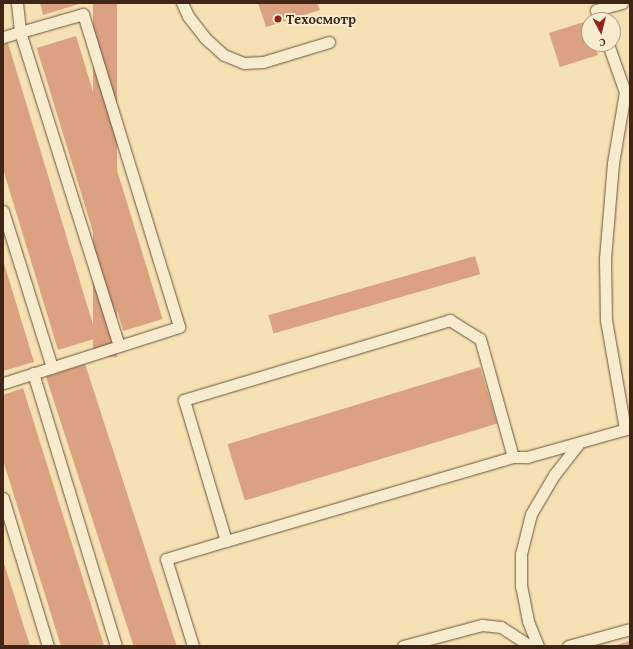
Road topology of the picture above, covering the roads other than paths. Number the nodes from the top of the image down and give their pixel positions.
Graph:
1 (17, 3) edge
2 (182, 3) edge
3 (622, 3) edge
4 (597, 12) edge
5 (20, 32) junction
6 (3, 37) edge
7 (329, 42) dead end
8 (611, 52) edge
9 (3, 211) edge
10 (119, 346) junction
11 (52, 367) junction
12 (34, 373) junction
13 (3, 383) edge
14 (628, 428) edge
15 (578, 444) junction
16 (513, 457) junction
17 (3, 498) edge
18 (226, 541) junction
19 (630, 629) edge
20 (48, 646) edge
21 (116, 646) edge
22 (193, 646) edge
23 (403, 646) edge
24 (530, 646) edge
25 (538, 646) edge
26 (568, 646) edge

1 - 5 lane
2 - 7 lane
3 - 4 lane
5 - 6 lane
5 - 10 lane
5 - 10 lane
8 - 14 lane
9 - 11 lane
10 - 11 lane
11 - 12 lane
12 - 13 lane
12 - 21 lane
14 - 15 lane
15 - 16 lane
15 - 25 lane
16 - 18 lane
16 - 18 lane
17 - 20 lane
18 - 22 lane
19 - 26 lane
23 - 24 lane

